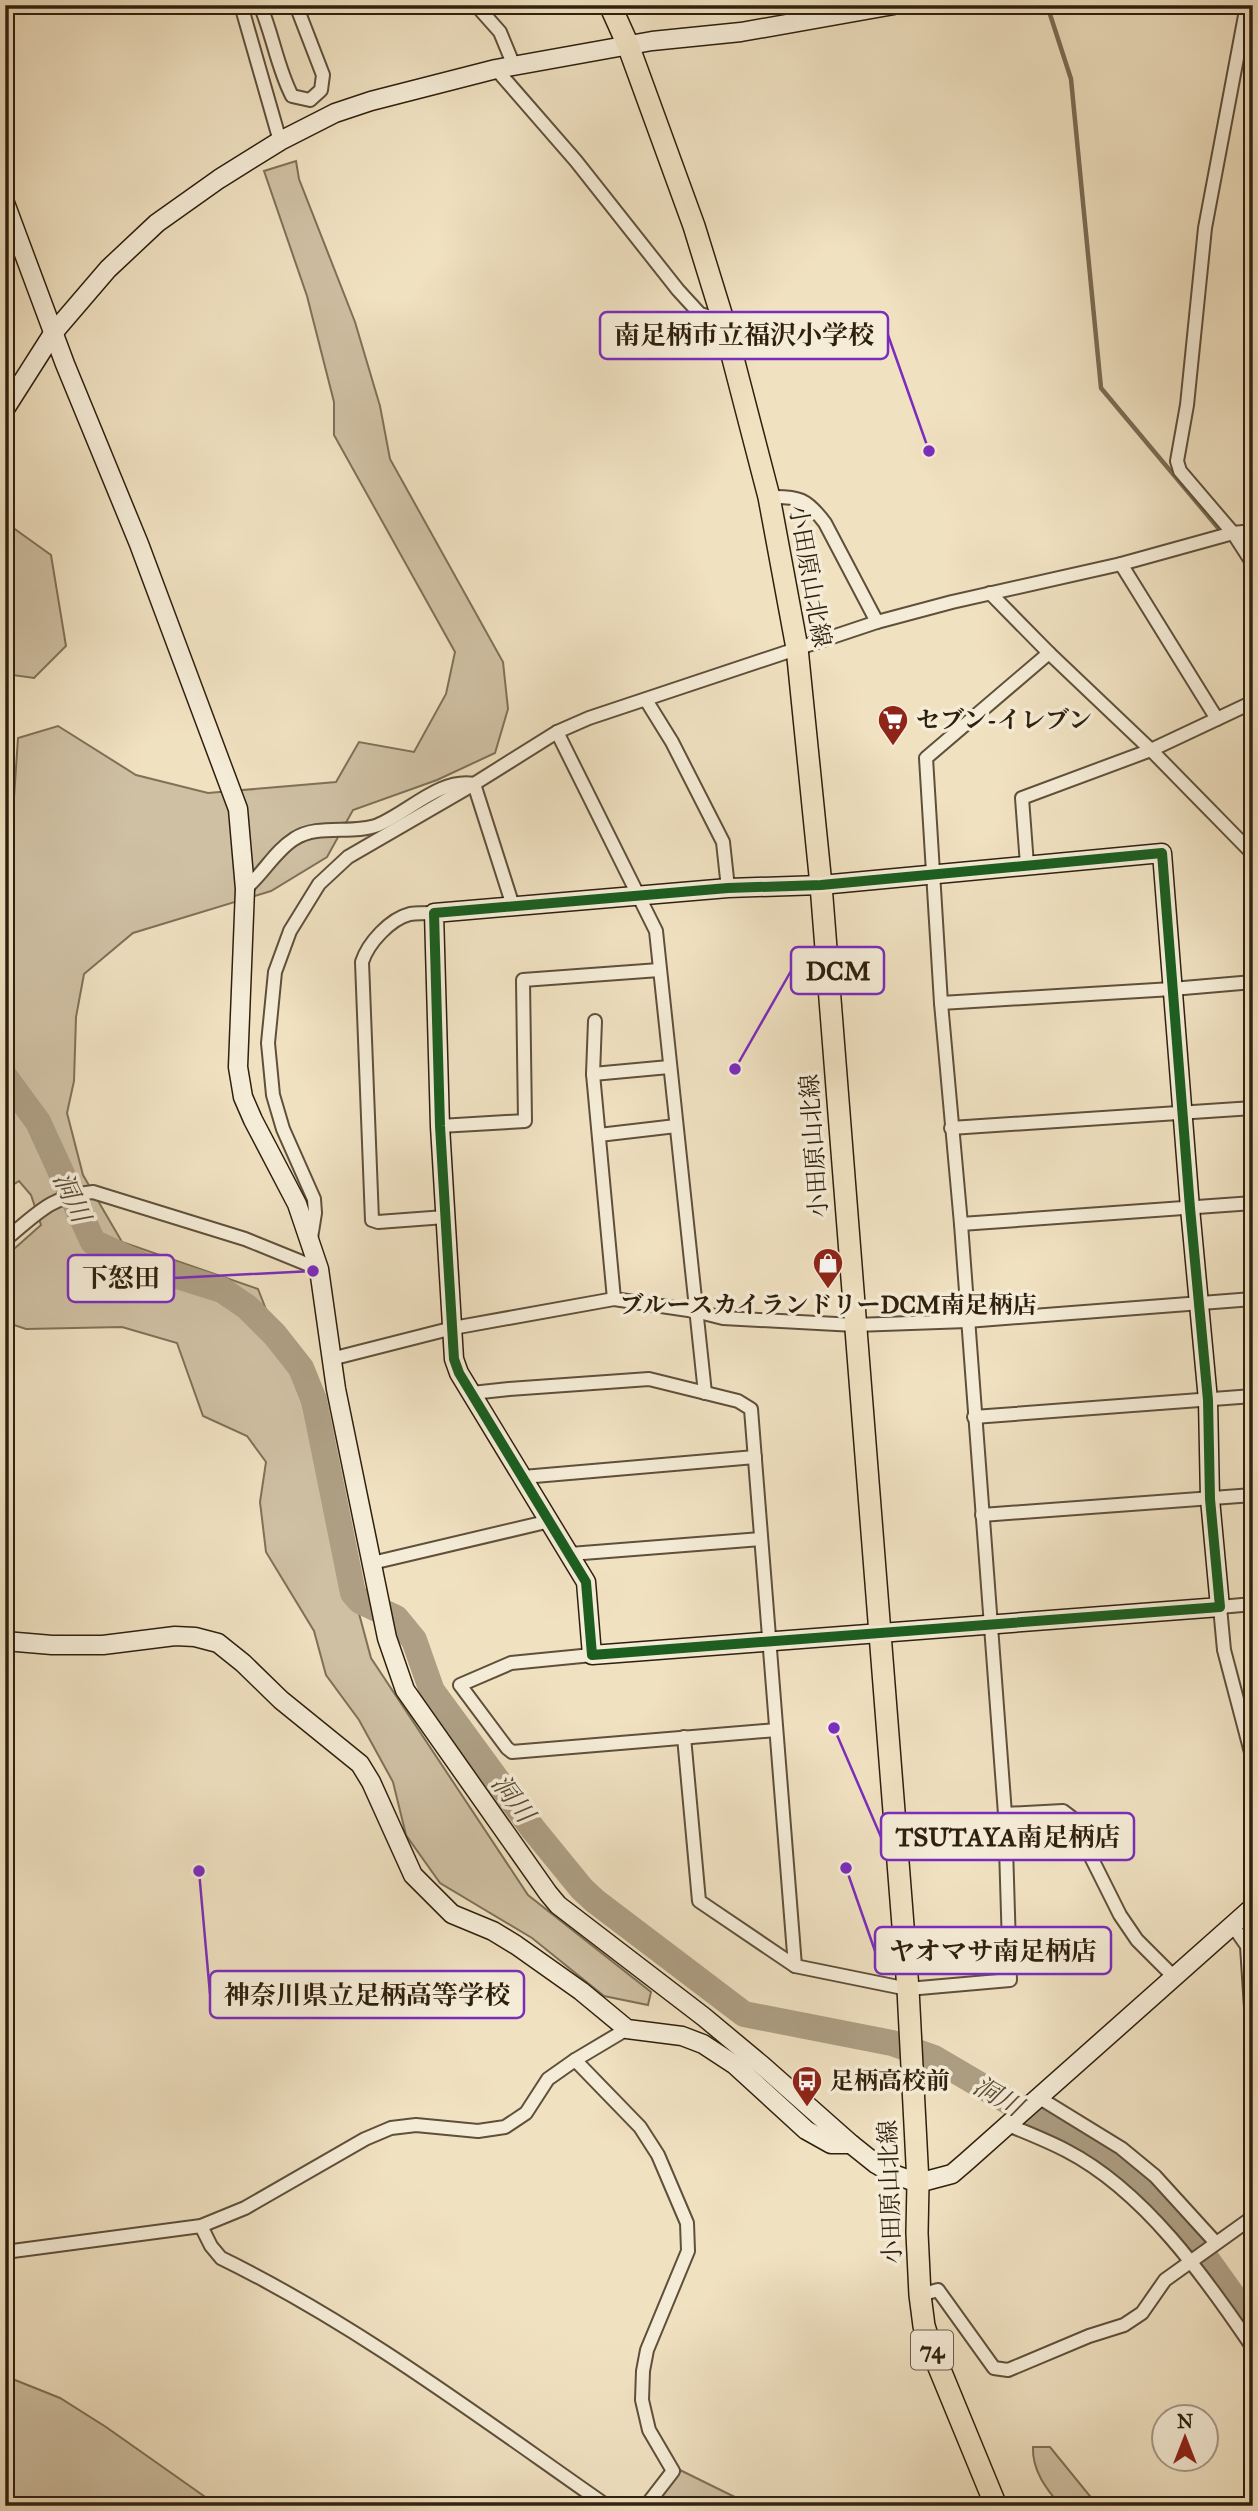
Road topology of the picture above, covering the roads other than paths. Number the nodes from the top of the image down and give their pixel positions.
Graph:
1 (241, 5) edge
2 (260, 5) edge
3 (296, 5) edge
4 (476, 5) edge
5 (610, 5) edge
6 (894, 5) edge
7 (1247, 5) edge
8 (814, 12) edge
9 (628, 45) junction
10 (505, 68) junction
11 (288, 137) junction
12 (5, 203) edge
13 (723, 320) junction
14 (54, 332) junction
15 (5, 409) edge
16 (769, 497) junction
17 (1253, 531) edge
18 (1233, 533) junction
19 (1121, 564) junction
20 (1253, 564) edge
21 (990, 593) junction
22 (877, 622) junction
23 (797, 648) junction
24 (1049, 653) junction
25 (646, 700) junction
26 (1253, 702) edge
27 (1217, 719) junction
28 (556, 732) junction
29 (1151, 750) junction
30 (474, 784) junction
31 (1253, 854) edge
32 (1027, 865) junction
33 (932, 874) junction
34 (821, 885) junction
35 (728, 888) junction
36 (246, 889) junction
37 (638, 895) junction
38 (513, 906) junction
39 (434, 913) junction
40 (659, 970) junction
41 (1253, 982) edge
42 (1172, 989) junction
43 (941, 1003) junction
44 (595, 1021) dead end
45 (669, 1067) junction
46 (593, 1074) junction
47 (1253, 1108) edge
48 (1183, 1114) junction
49 (440, 1126) junction
50 (676, 1126) junction
51 (951, 1128) junction
52 (599, 1135) junction
53 (1253, 1203) edge
54 (1189, 1209) junction
55 (445, 1217) junction
56 (961, 1224) junction
57 (5, 1240) edge
58 (310, 1241) junction
59 (320, 1269) junction
60 (614, 1298) junction
61 (1253, 1299) edge
62 (1200, 1304) junction
63 (695, 1311) junction
64 (967, 1321) junction
65 (855, 1325) junction
66 (453, 1328) junction
67 (331, 1359) junction
68 (472, 1393) junction
69 (705, 1393) junction
70 (1253, 1396) edge
71 (1208, 1400) junction
72 (974, 1417) junction
73 (755, 1458) junction
74 (523, 1477) junction
75 (1253, 1495) edge
76 (1210, 1499) junction
77 (982, 1514) junction
78 (550, 1521) junction
79 (761, 1539) junction
80 (570, 1554) junction
81 (372, 1563) junction
82 (1253, 1604) edge
83 (1220, 1607) junction
84 (990, 1624) junction
85 (880, 1631) junction
86 (770, 1641) junction
87 (5, 1642) edge
88 (592, 1655) junction
89 (776, 1730) junction
90 (684, 1737) junction
91 (1253, 1760) edge
92 (1006, 1814) junction
93 (1253, 1907) edge
94 (1233, 1926) junction
95 (795, 1966) junction
96 (1174, 1977) junction
97 (909, 1992) junction
98 (628, 2029) junction
99 (1253, 2039) edge
100 (575, 2060) junction
101 (1038, 2098) junction
102 (1009, 2125) junction
103 (850, 2144) junction
104 (918, 2183) junction
105 (1253, 2217) edge
106 (201, 2226) junction
107 (1215, 2244) junction
108 (5, 2252) edge
109 (1190, 2262) junction
110 (920, 2295) junction
111 (1253, 2348) edge
112 (607, 2506) edge
113 (646, 2506) edge
114 (996, 2506) edge

1 - 11 street
2 - 3 street
4 - 10 street
5 - 9 main road, 小田原山北線 / 74
6 - 8 street
7 - 18 street
8 - 9 street
9 - 10 street
9 - 13 main road, 小田原山北線 / 74
10 - 11 street
10 - 13 street
11 - 14 street
12 - 14 street
13 - 16 main road, 小田原山北線 / 74
14 - 15 street
14 - 36 street
16 - 22 street
16 - 23 main road, 小田原山北線 / 74
17 - 18 street
18 - 19 street
18 - 20 street
19 - 21 street
19 - 27 street
21 - 22 street
21 - 24 street
22 - 23 street
23 - 25 street
23 - 34 main road, 小田原山北線 / 74
24 - 29 street
24 - 33 street
25 - 28 street
25 - 35 street
26 - 27 street
27 - 29 street
28 - 30 street
28 - 37 street
29 - 31 street
29 - 32 street
30 - 36 street
30 - 38 street
30 - 58 street
32 - 33 street
32 - 42 street
33 - 34 street
33 - 43 street
34 - 35 street
34 - 65 main road, 小田原山北線 / 74
35 - 37 street
36 - 58 street
37 - 38 street
37 - 40 street
38 - 39 street
39 - 49 street
39 - 55 street
40 - 45 street
40 - 49 street
41 - 42 street
42 - 43 street
42 - 48 street
43 - 51 street
44 - 46 street
45 - 46 street
45 - 50 street
46 - 52 street
47 - 48 street
48 - 51 street
48 - 54 street
49 - 55 street
50 - 52 street
50 - 63 street
51 - 56 street
52 - 60 street
53 - 54 street
54 - 56 street
54 - 62 street
55 - 66 street
56 - 64 street
57 - 59 street
58 - 59 street
59 - 67 street
60 - 63 street
60 - 66 street
61 - 62 street
62 - 64 street
62 - 71 street
63 - 65 street
63 - 69 street
64 - 65 street
64 - 72 street
65 - 85 main road, 小田原山北線 / 74
66 - 67 street
66 - 68 street
67 - 81 street
68 - 69 street
68 - 74 street
69 - 73 street
70 - 71 street
71 - 72 street
71 - 76 street
72 - 77 street
73 - 74 street
73 - 79 street
74 - 78 street
75 - 76 street
76 - 77 street
76 - 83 street
77 - 84 street
78 - 80 street
78 - 81 street
79 - 80 street
79 - 86 street
80 - 88 street
81 - 103 street
82 - 83 street
83 - 84 street
83 - 91 street
84 - 85 street
84 - 92 street
85 - 86 street
85 - 97 main road, 小田原山北線 / 74
86 - 88 street
86 - 89 street
87 - 98 street
88 - 90 street
89 - 90 street
89 - 95 street
90 - 95 street
92 - 96 street
92 - 97 street
93 - 94 street
94 - 96 street
94 - 99 street
95 - 97 street
96 - 101 street
97 - 104 main road, 小田原山北線 / 74
98 - 100 street
98 - 103 street
100 - 106 street
100 - 113 street
101 - 102 street
101 - 107 street
102 - 104 street
102 - 109 street
103 - 104 street
104 - 110 main road, 小田原山北線 / 74
105 - 107 street
106 - 108 street
106 - 112 street
107 - 109 street
109 - 110 street
109 - 111 street
110 - 114 main road, 小田原山北線 / 74

